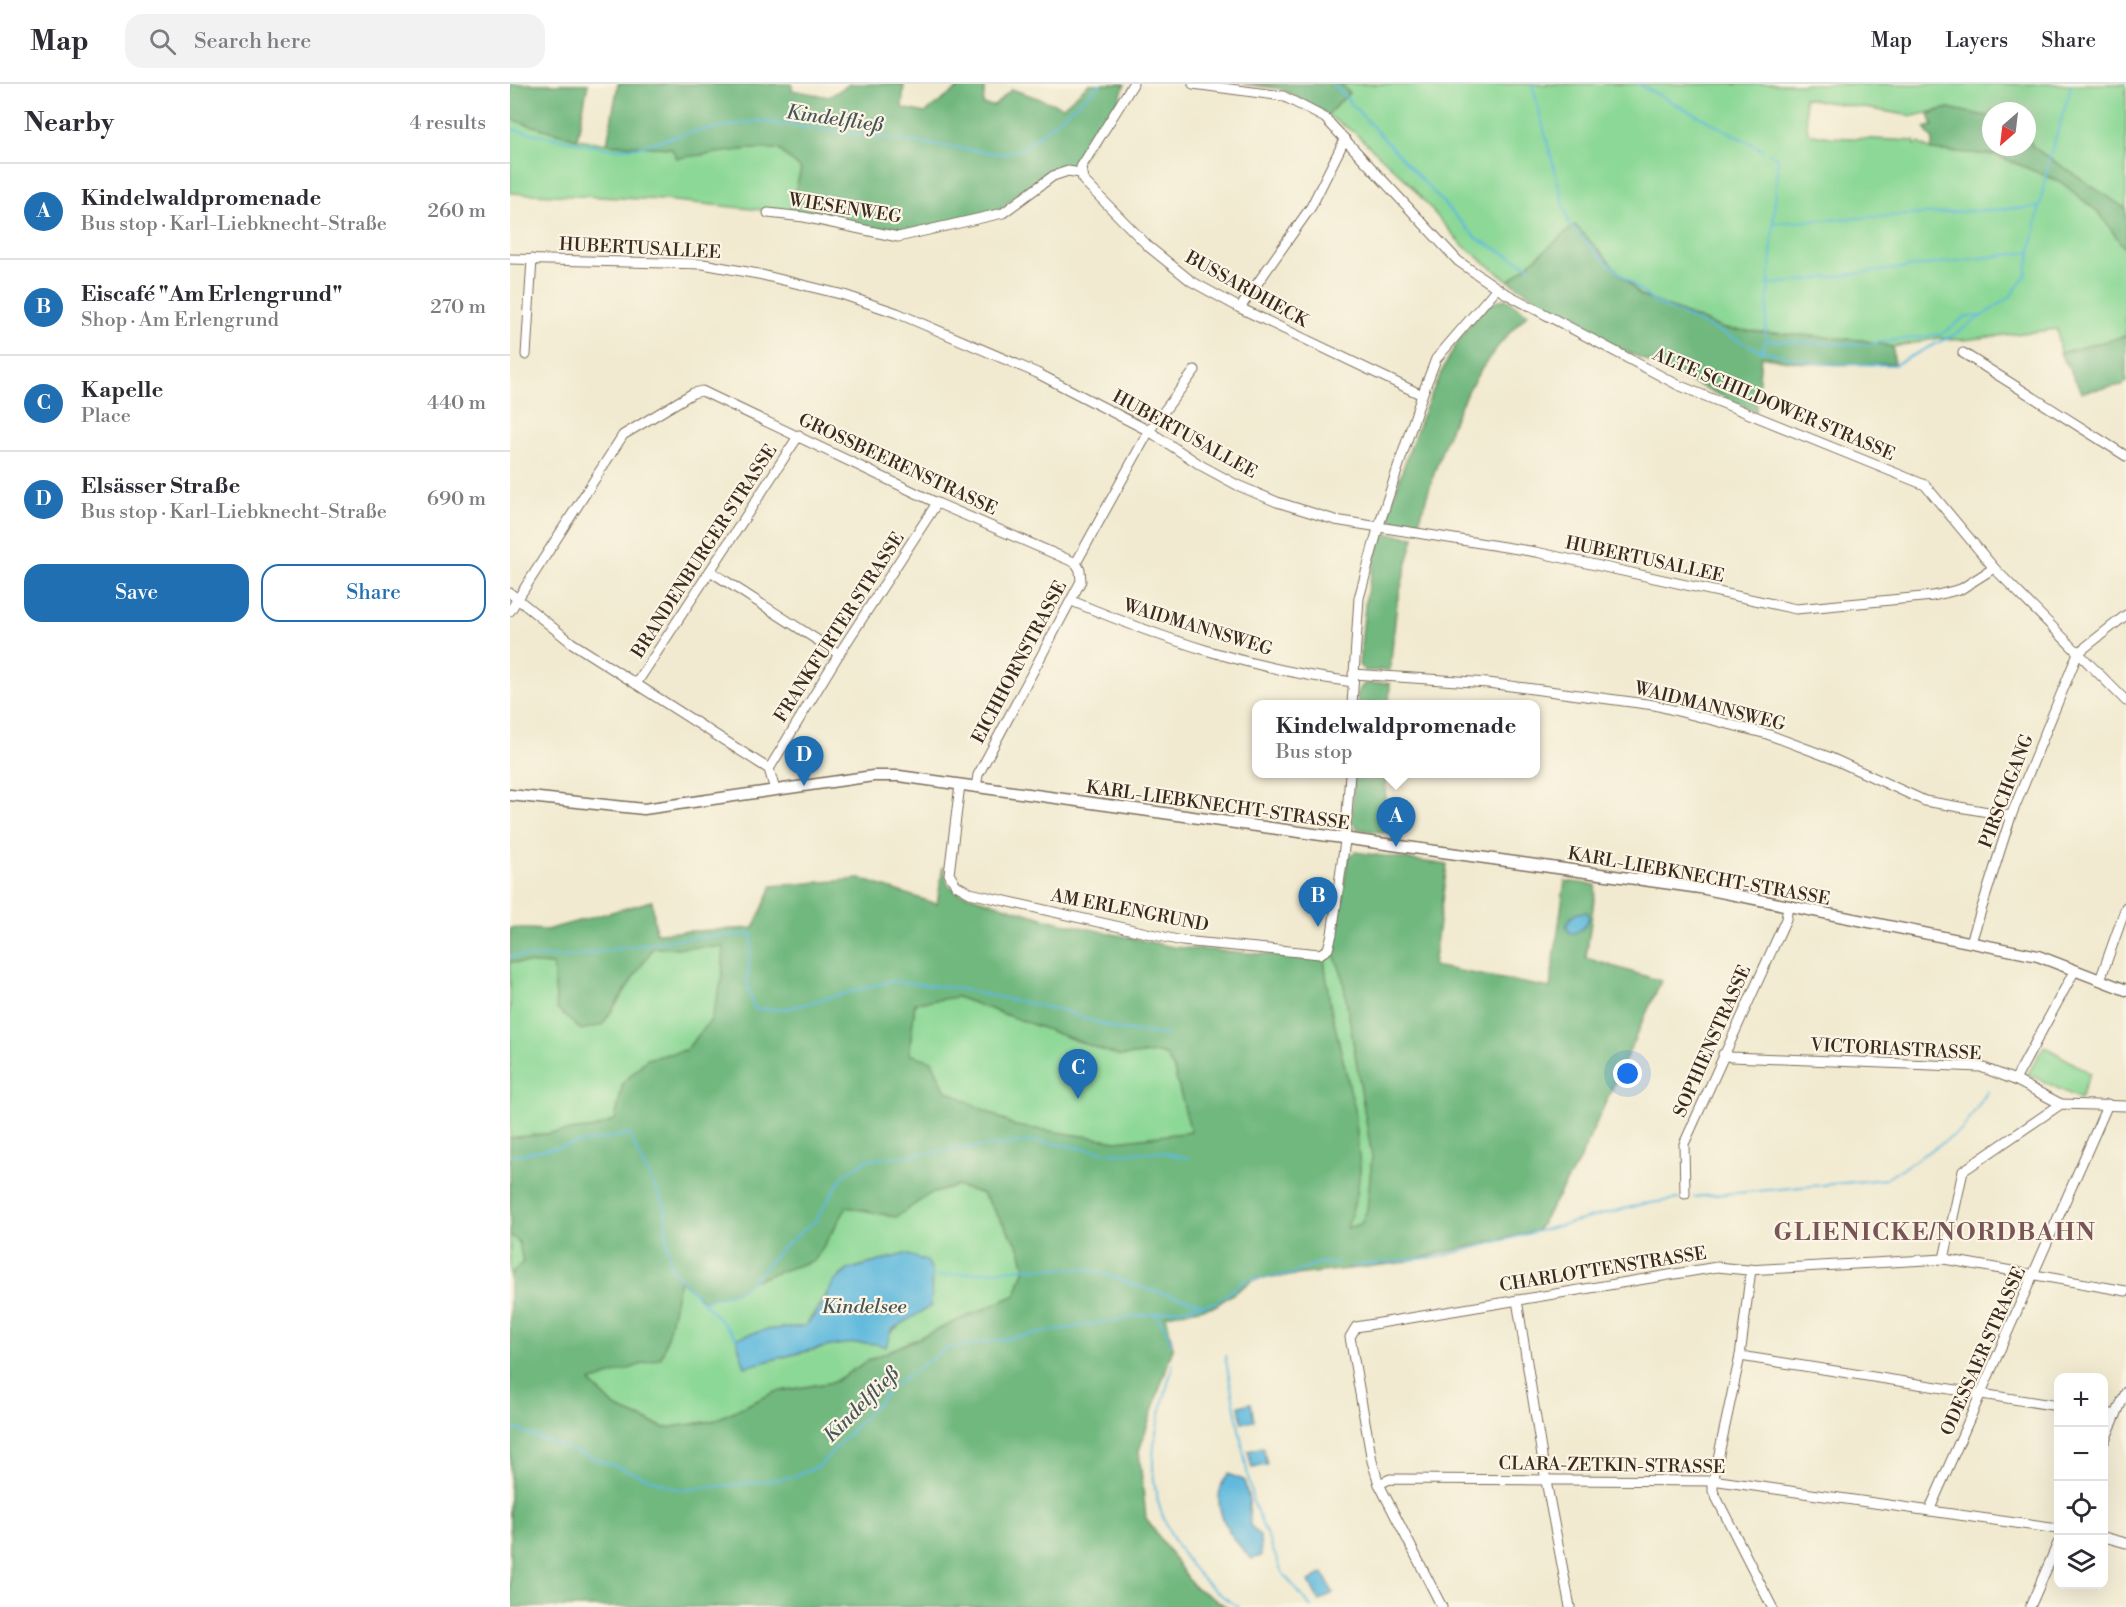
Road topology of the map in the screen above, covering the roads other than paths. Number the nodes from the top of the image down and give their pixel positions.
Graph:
1 (1133, 84) edge
2 (1193, 84) edge
3 (1345, 139) junction
4 (1080, 172) junction
5 (768, 213) dead end
6 (510, 259) edge
7 (532, 259) junction
8 (1497, 288) junction
9 (1240, 308) junction
10 (1963, 353) dead end
11 (526, 355) dead end
12 (1195, 370) dead end
13 (1422, 395) junction
14 (1149, 431) junction
15 (799, 435) junction
16 (2126, 456) edge
17 (937, 502) junction
18 (1379, 525) junction
19 (1076, 563) junction
20 (1994, 568) junction
21 (710, 571) junction
22 (510, 593) edge
23 (518, 600) junction
24 (1072, 601) junction
25 (510, 611) edge
26 (2126, 615) edge
27 (2079, 653) junction
28 (839, 654) junction
29 (1353, 678) junction
30 (636, 684) junction
31 (1352, 700) edge
32 (2126, 701) edge
33 (769, 769) junction
34 (1350, 778) edge
35 (960, 785) junction
36 (976, 787) junction
37 (775, 790) junction
38 (510, 795) edge
39 (2011, 816) junction
40 (1345, 841) junction
41 (1788, 906) junction
42 (2126, 907) edge
43 (1971, 942) junction
44 (2075, 970) junction
45 (2100, 980) junction
46 (2126, 990) edge
47 (1723, 1054) junction
48 (2016, 1080) junction
49 (2061, 1104) junction
50 (2108, 1104) junction
51 (2126, 1106) edge
52 (1684, 1194) dead end
53 (1944, 1259) junction
54 (1751, 1269) junction
55 (2035, 1275) junction
56 (2126, 1291) edge
57 (1517, 1300) junction
58 (1740, 1356) junction
59 (2126, 1392) edge
60 (1982, 1395) junction
61 (2054, 1405) edge
62 (2108, 1413) edge
63 (2116, 1415) junction
64 (2108, 1432) edge
65 (1546, 1481) junction
66 (1713, 1482) junction
67 (1379, 1484) junction
68 (1929, 1511) junction
69 (2054, 1528) edge
70 (2108, 1538) edge
71 (2126, 1543) edge
72 (2054, 1552) edge
73 (1442, 1607) edge
74 (1570, 1607) edge
75 (1772, 1607) edge
76 (2030, 1607) edge

1 - 4 street
2 - 3 street, ALTE SCHILDOWER STRASSE
3 - 8 street, ALTE SCHILDOWER STRASSE
3 - 9 street
4 - 5 street, WIESENWEG
4 - 9 street, BUSSARDHECK
6 - 7 street, HUBERTUSALLEE
7 - 11 street
7 - 14 street, HUBERTUSALLEE
8 - 13 street
8 - 20 street, ALTE SCHILDOWER STRASSE
9 - 13 street, BUSSARDHECK
10 - 16 street
12 - 14 street, EICHHORNSTRASSE
13 - 18 street
14 - 18 street, HUBERTUSALLEE
14 - 19 street, EICHHORNSTRASSE
15 - 17 street, GROSSBEERENSTRASSE
15 - 21 street, BRANDENBURGER STRASSE
15 - 23 street, GROSSBEERENSTRASSE
17 - 19 street, GROSSBEERENSTRASSE
17 - 28 street, FRANKFURTER STRASSE
18 - 20 street, HUBERTUSALLEE
18 - 29 street
19 - 24 street, EICHHORNSTRASSE
20 - 27 street, ALTE SCHILDOWER STRASSE
21 - 28 street
21 - 30 street, BRANDENBURGER STRASSE
22 - 23 street
23 - 25 street
23 - 30 street
24 - 29 street, WAIDMANNSWEG
24 - 36 street, EICHHORNSTRASSE
26 - 27 street
27 - 32 street, ALTE SCHILDOWER STRASSE
27 - 39 street, PIRSCHGANG
28 - 33 street, FRANKFURTER STRASSE
29 - 31 street
29 - 39 street, WAIDMANNSWEG
30 - 33 street
33 - 37 street
34 - 40 street, AM ERLENGRUND
35 - 36 street, KARL-LIEBKNECHT-STRASSE
35 - 37 street, KARL-LIEBKNECHT-STRASSE
35 - 40 street, AM ERLENGRUND
36 - 40 street, KARL-LIEBKNECHT-STRASSE
37 - 38 street, KARL-LIEBKNECHT-STRASSE
39 - 43 street, PIRSCHGANG
40 - 41 street, KARL-LIEBKNECHT-STRASSE
41 - 43 street, KARL-LIEBKNECHT-STRASSE
41 - 47 street, SOPHIENSTRASSE
42 - 45 street
43 - 44 street, KARL-LIEBKNECHT-STRASSE
44 - 45 street, KARL-LIEBKNECHT-STRASSE
44 - 48 street
45 - 46 street, KARL-LIEBKNECHT-STRASSE
47 - 48 street, VICTORIASTRASSE
47 - 52 street, SOPHIENSTRASSE
48 - 49 street, VICTORIASTRASSE
49 - 50 street
49 - 53 street
50 - 51 street
50 - 55 street, ODESSAER STRASSE
53 - 54 street, CHARLOTTENSTRASSE
53 - 55 street, CHARLOTTENSTRASSE
54 - 57 street, CHARLOTTENSTRASSE
54 - 58 street
55 - 56 street, CHARLOTTENSTRASSE
55 - 60 street, ODESSAER STRASSE
57 - 65 street
57 - 67 street, CHARLOTTENSTRASSE
58 - 60 street
58 - 66 street
59 - 63 street
60 - 61 street
60 - 68 street, ODESSAER STRASSE
62 - 63 street
63 - 64 street
65 - 66 street, CLARA-ZETKIN-STRASSE
65 - 67 street, CLARA-ZETKIN-STRASSE
65 - 74 street
66 - 68 street, CLARA-ZETKIN-STRASSE
66 - 75 street
67 - 73 street
68 - 69 street, CLARA-ZETKIN-STRASSE
70 - 71 street
72 - 76 street

